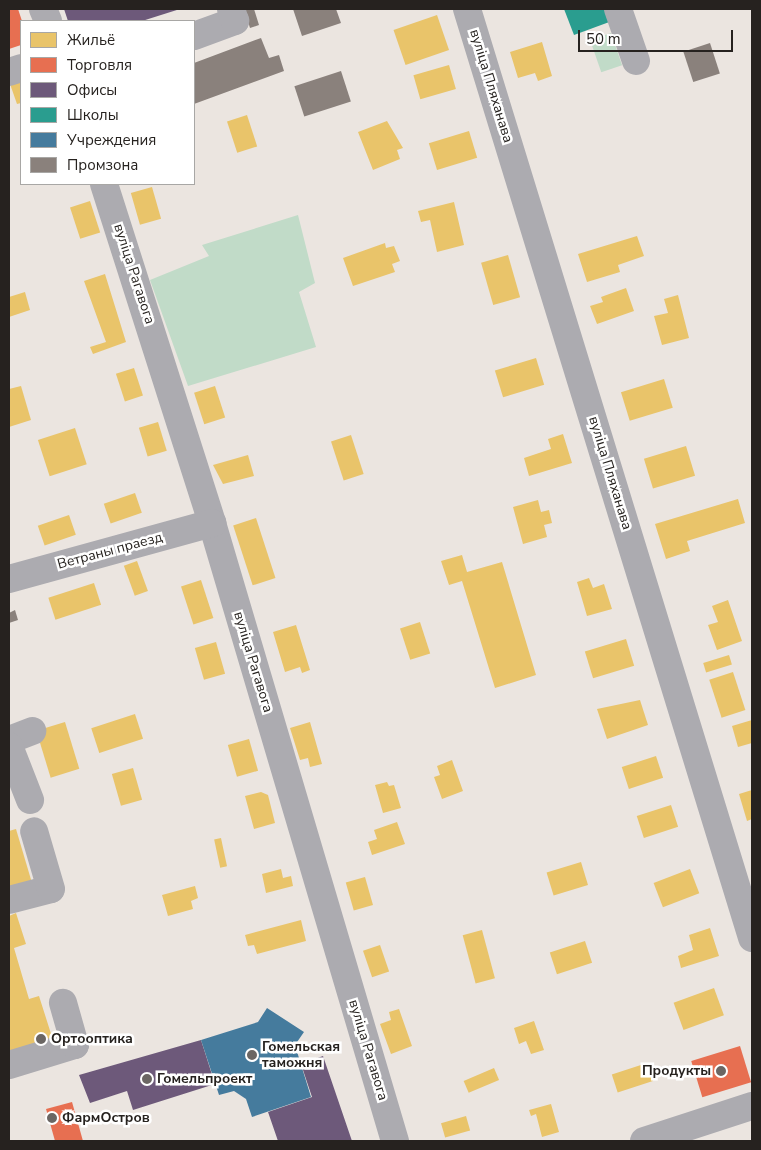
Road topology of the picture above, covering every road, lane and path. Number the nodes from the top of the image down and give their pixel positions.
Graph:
1 (231, 9) edge
2 (467, 9) edge
3 (618, 9) edge
4 (195, 36) edge
5 (636, 61) dead end
6 (104, 185) edge
7 (212, 522) junction
8 (9, 579) edge
9 (9, 746) edge
10 (30, 800) dead end
11 (34, 831) dead end
12 (9, 900) edge
13 (752, 938) edge
14 (63, 1003) dead end
15 (9, 1065) edge
16 (752, 1106) edge
17 (683, 1135) edge
18 (395, 1141) edge
19 (644, 1141) edge

1 - 4 street
2 - 13 street, вуліца Пляханава
3 - 5 street
6 - 7 street, вуліца Рагавога
7 - 8 street, Ветраны праезд
7 - 18 street, вуліца Рагавога
9 - 10 street
11 - 12 street
14 - 15 street
16 - 17 street
17 - 19 street

